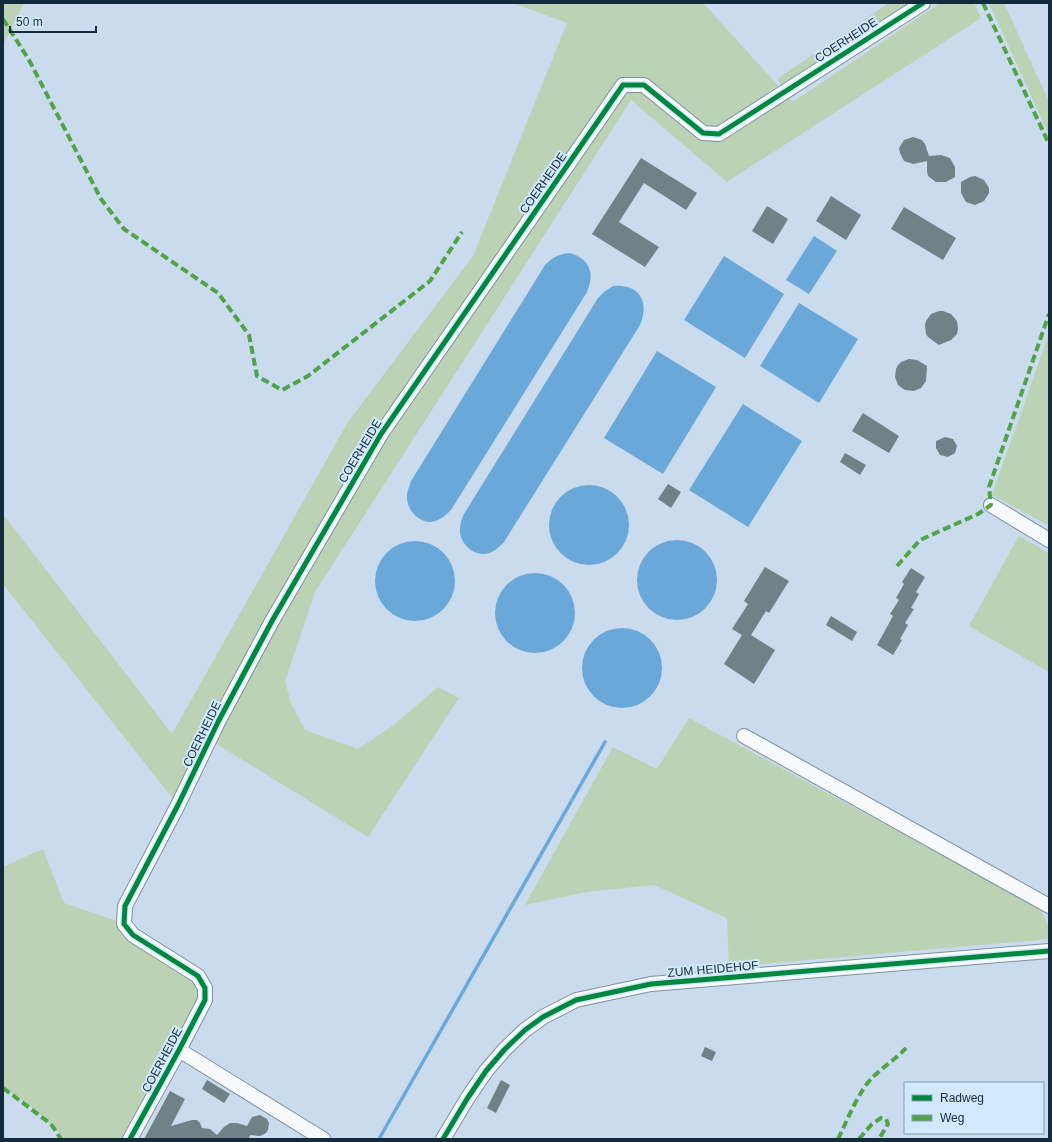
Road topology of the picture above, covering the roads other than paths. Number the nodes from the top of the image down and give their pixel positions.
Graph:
1 (923, 3) edge
2 (991, 505) dead end
3 (1049, 540) edge
4 (744, 736) dead end
5 (1049, 906) edge
6 (1049, 951) edge
7 (179, 1050) junction
8 (130, 1139) edge
9 (322, 1139) edge
10 (443, 1139) edge

1 - 7 street, COERHEIDE
2 - 3 street
4 - 5 street
6 - 10 street, ZUM HEIDEHOF
7 - 8 street, COERHEIDE
7 - 9 street

